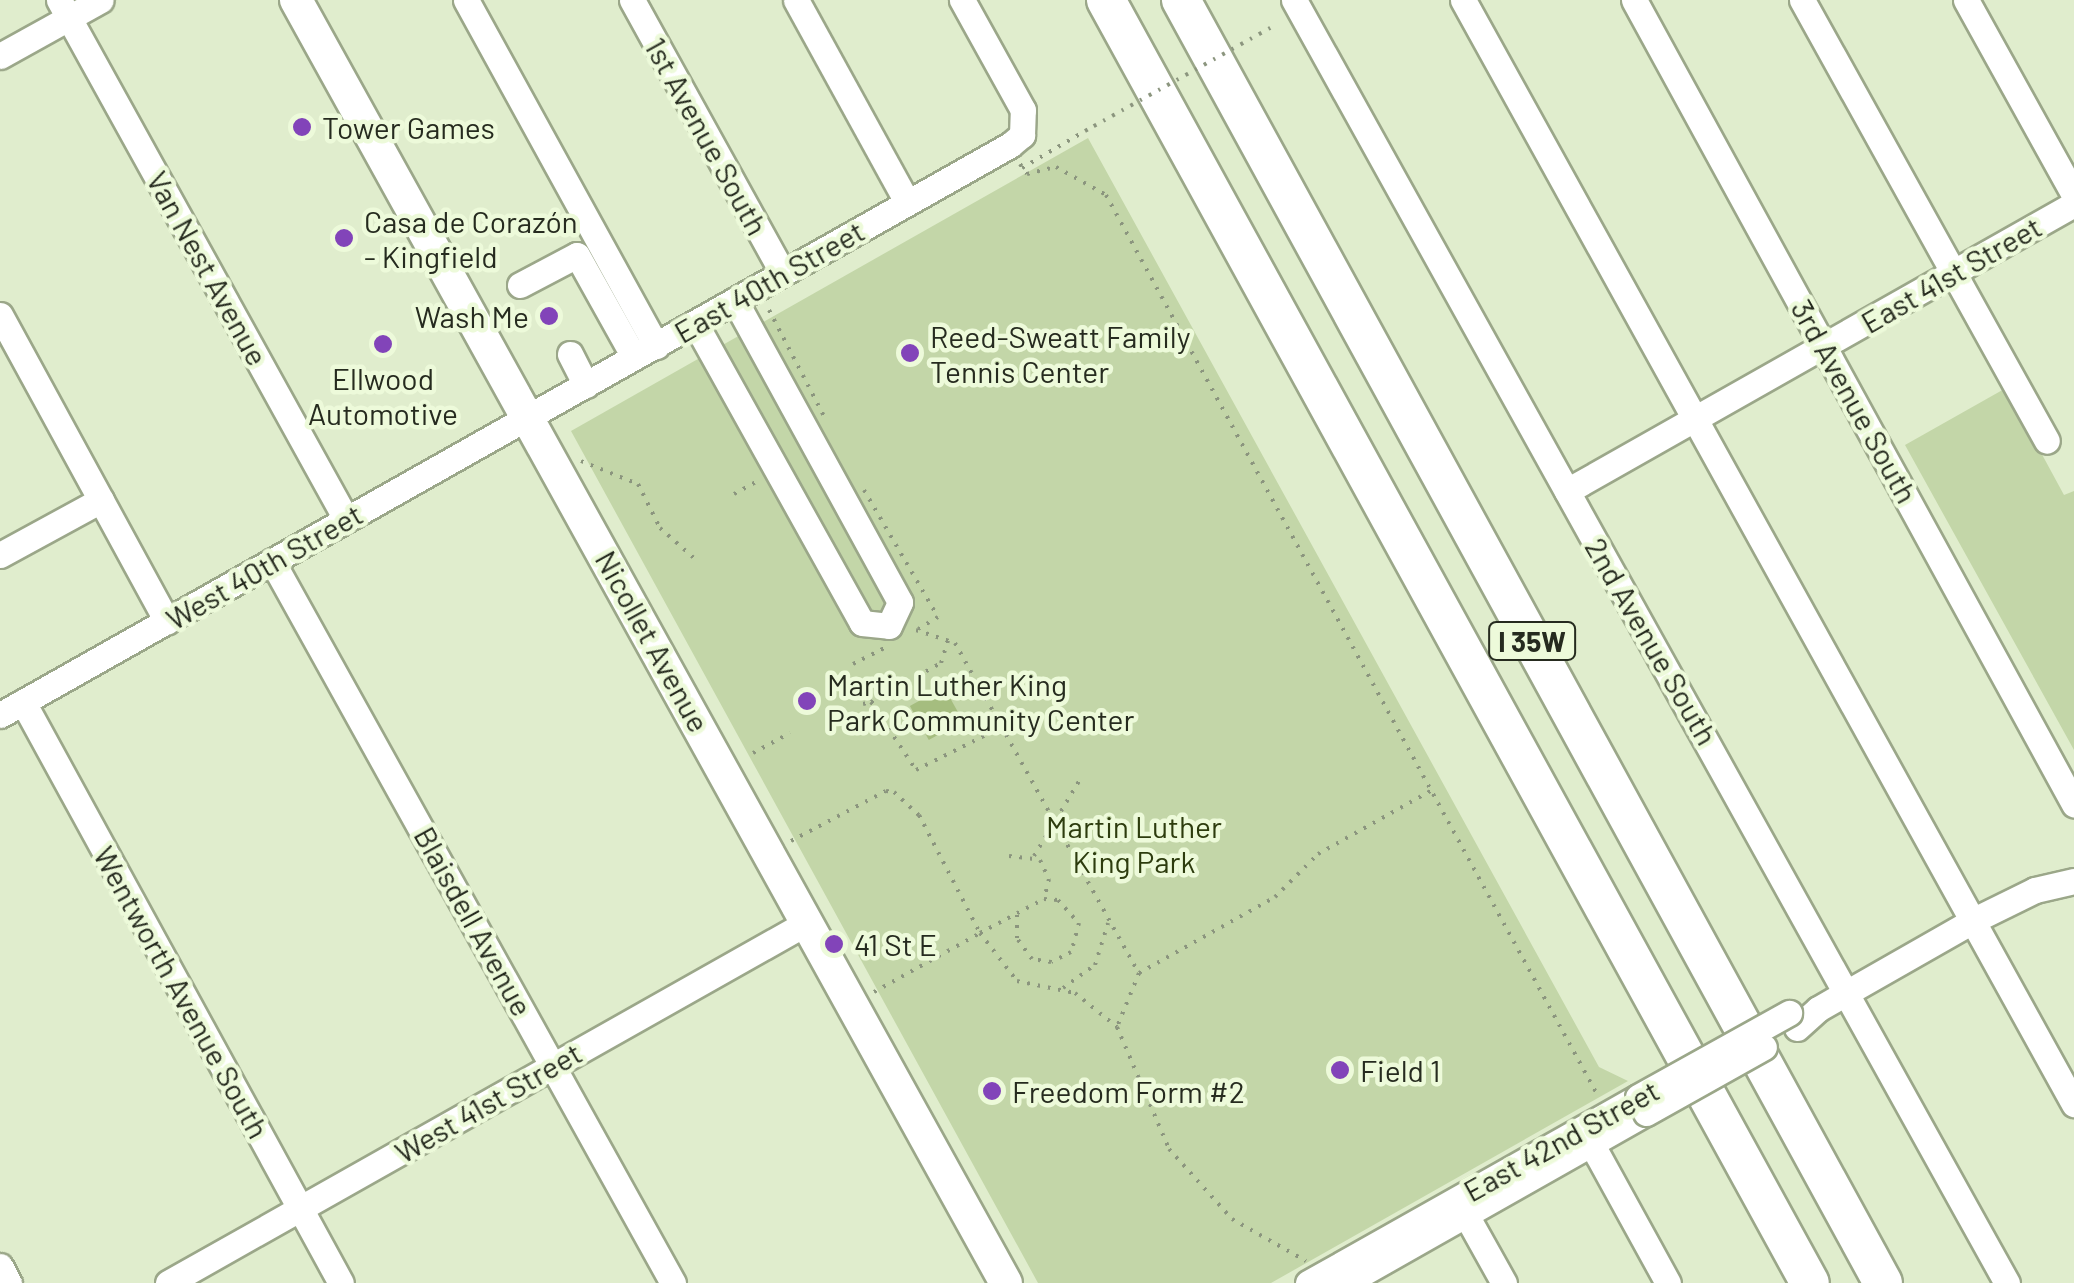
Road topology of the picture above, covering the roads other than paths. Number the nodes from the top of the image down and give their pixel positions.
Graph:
1 (101, 0) edge
2 (296, 0) edge
3 (466, 0) edge
4 (632, 0) edge
5 (796, 0) edge
6 (962, 0) edge
7 (1106, 0) edge
8 (1181, 0) edge
9 (1294, 0) edge
10 (1464, 0) edge
11 (1634, 0) edge
12 (1802, 0) edge
13 (1966, 0) edge
14 (64, 9) edge
15 (0, 56) edge
16 (2074, 195) edge
17 (908, 202) junction
18 (2074, 204) edge
19 (782, 272) junction
20 (1952, 274) junction
21 (520, 285) dead end
22 (735, 300) junction
23 (0, 315) edge
24 (695, 323) junction
25 (1825, 346) junction
26 (645, 351) junction
27 (570, 354) dead end
28 (586, 385) junction
29 (529, 418) junction
30 (1695, 419) junction
31 (2047, 441) dead end
32 (1567, 492) junction
33 (101, 500) junction
34 (346, 519) junction
35 (0, 556) edge
36 (272, 562) junction
37 (167, 621) junction
38 (23, 702) junction
39 (0, 715) edge
40 (2068, 778) edge
41 (2074, 804) edge
42 (2074, 881) edge
43 (1974, 920) junction
44 (808, 922) junction
45 (1849, 990) junction
46 (555, 1065) junction
47 (2074, 1104) edge
48 (1587, 1136) junction
49 (301, 1208) junction
50 (1466, 1215) junction
51 (0, 1266) edge
52 (1327, 1276) edge
53 (9, 1283) edge
54 (168, 1283) edge
55 (341, 1283) edge
56 (674, 1283) edge
57 (1006, 1283) edge
58 (1504, 1283) edge
59 (1668, 1283) edge
60 (1810, 1283) edge
61 (1883, 1283) edge
62 (2007, 1283) edge

1 - 14 street
2 - 29 main road, Nicollet Avenue
3 - 26 street
4 - 19 street, 1st Avenue South
5 - 17 street
6 - 17 street, East 40th Street
7 - 60 highway, I 35W
8 - 61 highway, I 35W
9 - 32 street, 2nd Avenue South
10 - 30 street
11 - 25 street, 3rd Avenue South
12 - 20 street
13 - 16 street
14 - 15 street
14 - 34 street, Van Nest Avenue
17 - 19 street, East 40th Street
18 - 20 street, East 41st Street
19 - 22 street, East 40th Street
20 - 25 street, East 41st Street
20 - 31 street
21 - 26 street
22 - 24 street, East 40th Street
22 - 24 street
23 - 33 street
24 - 26 street, East 40th Street
25 - 30 street, East 41st Street
25 - 40 street, 3rd Avenue South
26 - 28 street, East 40th Street
27 - 28 street
28 - 29 street, East 40th Street
29 - 34 street, West 40th Street
29 - 44 main road, Nicollet Avenue
30 - 32 street, East 41st Street
30 - 43 street
32 - 45 street, 2nd Avenue South
33 - 35 street
33 - 37 street
34 - 36 street, West 40th Street
36 - 37 street, West 40th Street
36 - 46 street, Blaisdell Avenue
37 - 38 street, West 40th Street
38 - 39 street, West 40th Street
38 - 49 street, Wentworth Avenue South
40 - 41 street, 3rd Avenue South
42 - 43 street, East 42nd Street
43 - 45 street, East 42nd Street
43 - 47 street
44 - 46 street, West 41st Street
44 - 57 main road, Nicollet Avenue
45 - 48 street, East 42nd Street, bridge
45 - 62 street, 2nd Avenue South
46 - 49 street, West 41st Street
46 - 56 street, Blaisdell Avenue
48 - 50 street, East 42nd Street
48 - 52 street, East 42nd Street
48 - 59 street
49 - 54 street, West 41st Street
49 - 55 street, Wentworth Avenue South
50 - 52 street, East 42nd Street
50 - 58 street
51 - 53 street

